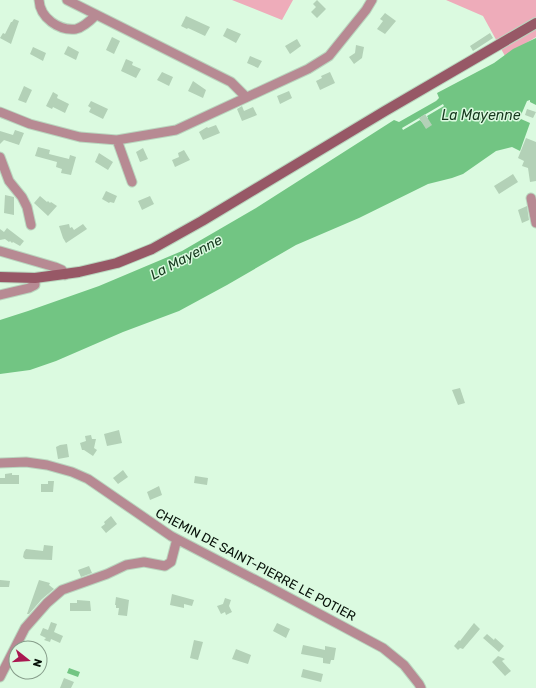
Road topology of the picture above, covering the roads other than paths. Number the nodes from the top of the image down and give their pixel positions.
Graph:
1 (39, 0) edge
2 (66, 0) edge
3 (372, 0) edge
4 (96, 15) junction
5 (535, 24) edge
6 (246, 97) junction
7 (0, 112) edge
8 (117, 140) junction
9 (1, 162) edge
10 (132, 182) dead end
11 (531, 198) dead end
12 (536, 223) edge
13 (31, 225) dead end
14 (0, 251) edge
15 (65, 275) junction
16 (0, 277) edge
17 (35, 278) junction
18 (0, 295) edge
19 (0, 463) edge
20 (177, 539) junction
21 (0, 678) edge
22 (421, 688) edge

1 - 4 street
2 - 4 street
3 - 6 street
4 - 6 street
5 - 15 main road
6 - 8 street
7 - 8 street
8 - 10 street
9 - 13 street
11 - 12 street
14 - 15 street
15 - 17 main road
16 - 17 main road
17 - 18 street
19 - 20 street, CHEMIN DE SAINT-PIERRE LE POTIER
20 - 21 street
20 - 22 street, CHEMIN DE SAINT-PIERRE LE POTIER

